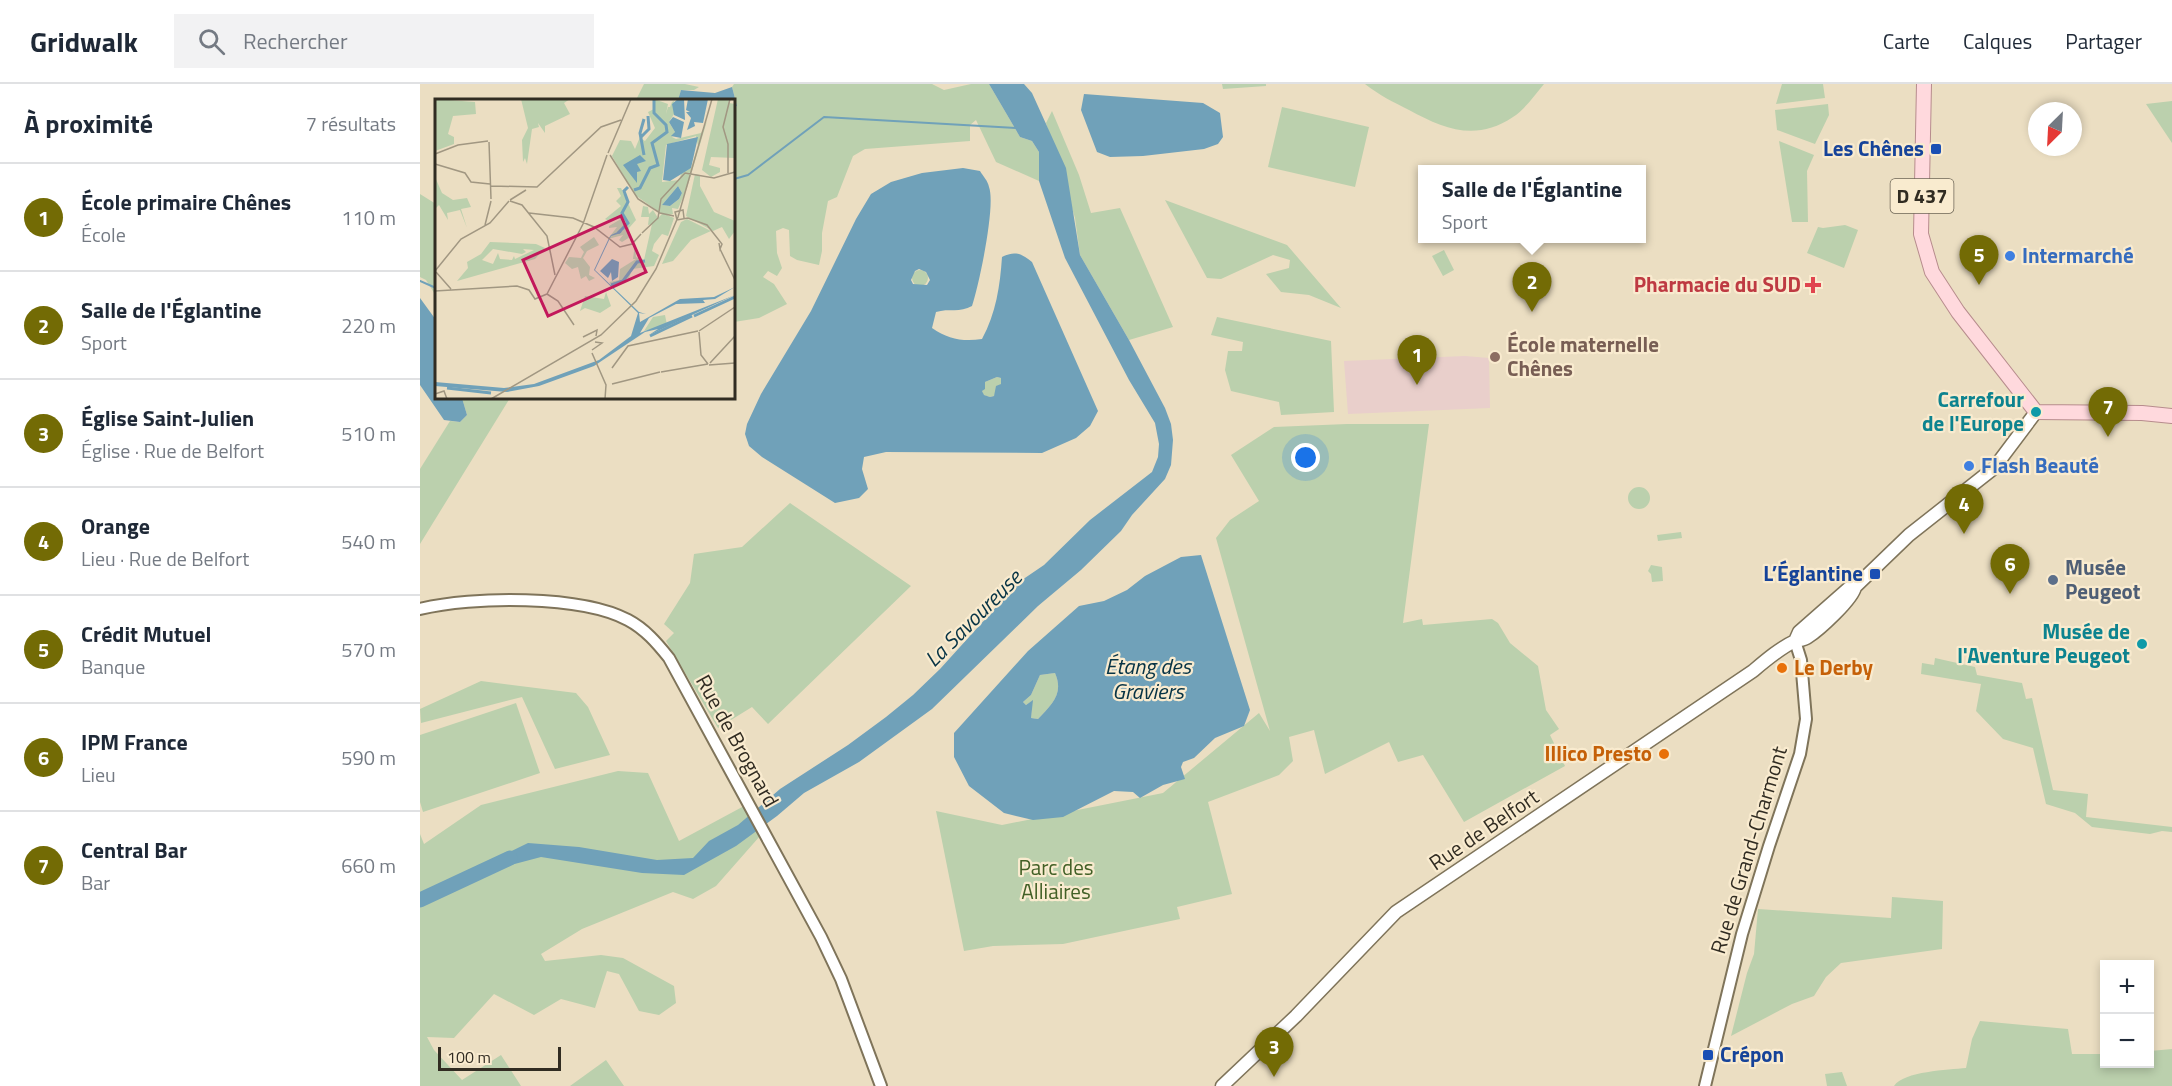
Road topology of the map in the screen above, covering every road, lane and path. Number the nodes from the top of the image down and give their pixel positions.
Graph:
1 (1924, 84) edge
2 (2036, 412) junction
3 (2167, 416) edge
4 (420, 609) edge
5 (1795, 641) junction
6 (881, 1086) edge
7 (1222, 1086) edge
8 (1705, 1086) edge

1 - 2 main road, D 437
2 - 3 main road
2 - 5 main road, Rue de Belfort
4 - 6 street, Rue de Brognard
5 - 7 main road, Rue de Belfort
5 - 8 street, Rue de Grand-Charmont

